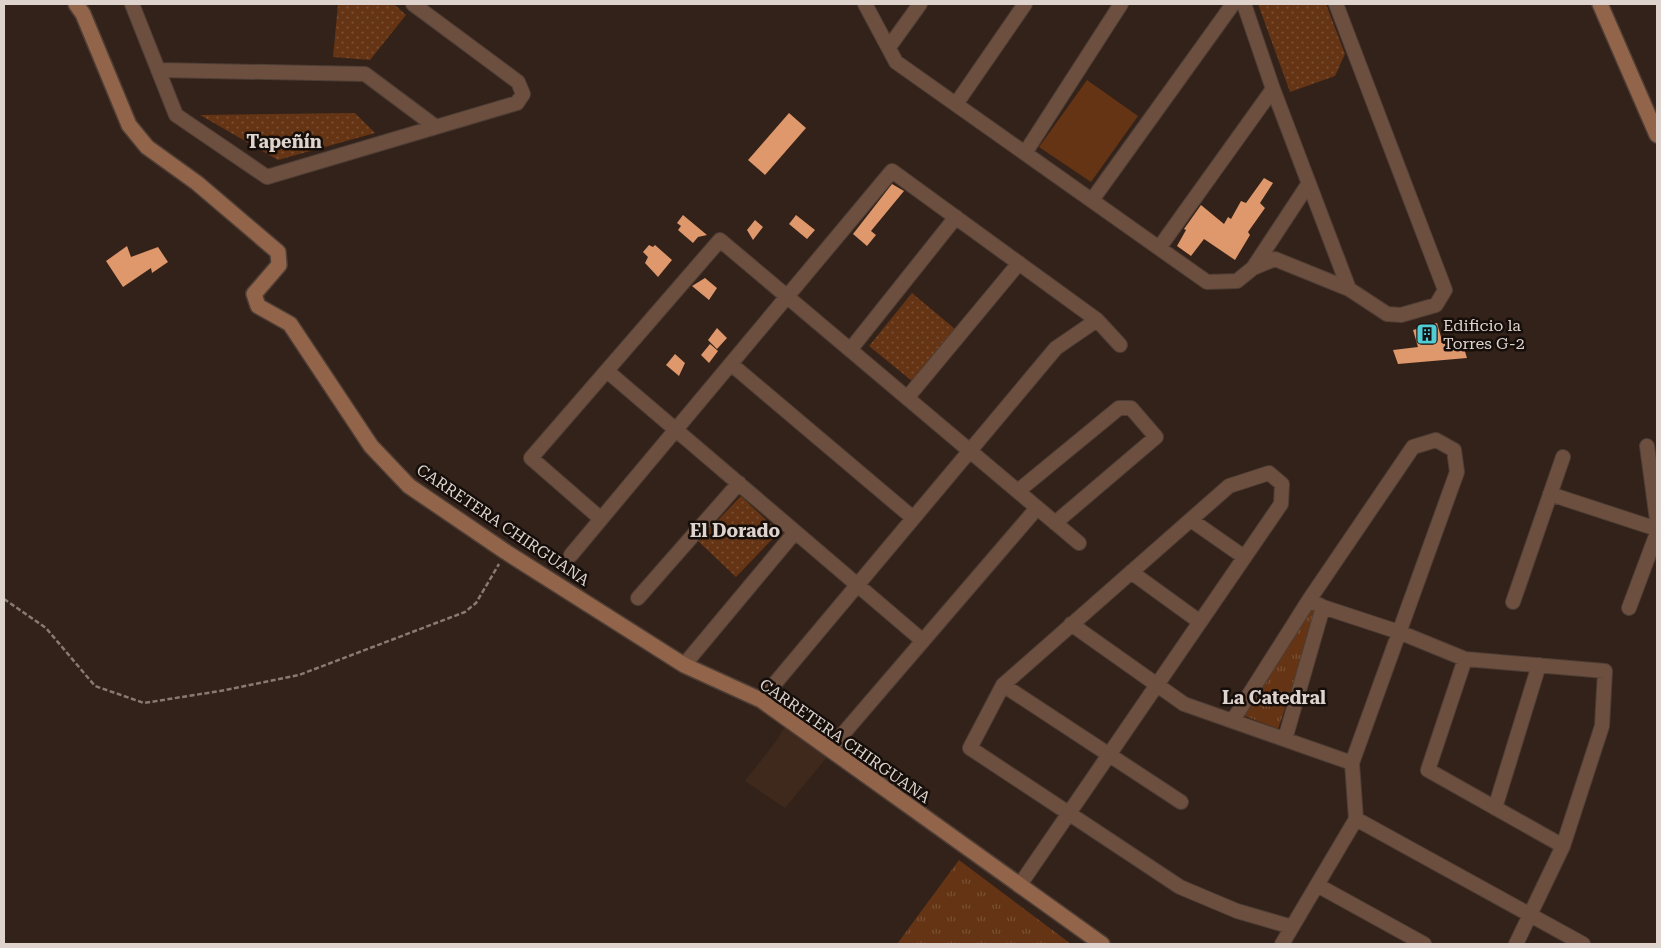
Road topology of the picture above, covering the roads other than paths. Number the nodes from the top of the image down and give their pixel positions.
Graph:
1 (76, 4) edge
2 (132, 4) edge
3 (413, 4) edge
4 (865, 4) edge
5 (920, 4) edge
6 (1025, 4) edge
7 (1121, 4) edge
8 (1233, 4) edge
9 (1244, 4) edge
10 (1336, 4) edge
11 (1600, 4) edge
12 (888, 47) junction
13 (158, 70) junction
14 (1273, 89) junction
15 (956, 104) junction
16 (436, 127) junction
17 (1657, 135) edge
18 (1024, 153) junction
19 (1309, 183) junction
20 (1092, 200) junction
21 (956, 217) junction
22 (1158, 248) junction
23 (1020, 263) junction
24 (1252, 268) junction
25 (1349, 289) junction
26 (787, 297) junction
27 (1097, 320) junction
28 (1120, 345) dead end
29 (850, 350) junction
30 (731, 364) junction
31 (607, 370) junction
32 (907, 398) junction
33 (676, 430) junction
34 (1647, 446) dead end
35 (970, 451) junction
36 (1563, 457) dead end
37 (739, 483) junction
38 (1018, 491) junction
39 (1550, 494) junction
40 (1037, 508) junction
41 (914, 518) junction
42 (601, 519) junction
43 (1191, 520) junction
44 (1657, 520) edge
45 (1055, 523) junction
46 (1657, 529) edge
47 (795, 532) junction
48 (1657, 533) edge
49 (1079, 544) dead end
50 (571, 555) dead end
51 (1244, 557) junction
52 (1130, 572) junction
53 (857, 585) junction
54 (638, 598) dead end
55 (1309, 600) junction
56 (1513, 602) dead end
57 (1323, 607) junction
58 (1629, 608) dead end
59 (1200, 622) junction
60 (1071, 624) junction
61 (1399, 632) junction
62 (923, 641) junction
63 (1465, 659) junction
64 (684, 665) junction
65 (1540, 665) junction
66 (1158, 684) junction
67 (1002, 685) junction
68 (761, 700) junction
69 (1232, 720) junction
70 (1285, 739) junction
71 (830, 749) junction
72 (1109, 755) junction
73 (1352, 763) junction
74 (1181, 802) dead end
75 (1494, 808) junction
76 (1068, 814) junction
77 (1356, 819) junction
78 (1563, 846) junction
79 (1317, 885) junction
80 (1019, 886) junction
81 (1530, 915) junction
82 (1292, 927) junction
83 (1102, 944) edge
84 (1282, 944) edge
85 (1424, 944) edge
86 (1516, 944) edge
87 (1583, 944) edge

1 - 64 street, CARRETERA CHIRGUANA
2 - 13 street
3 - 16 street
4 - 12 street
5 - 12 street
6 - 15 street
7 - 18 street
8 - 20 street
9 - 14 street
10 - 25 street
11 - 17 street
12 - 15 street
13 - 16 street
13 - 16 street
14 - 19 street
14 - 22 street
15 - 18 street
18 - 20 street
19 - 24 street
19 - 25 street
20 - 22 street
21 - 23 street
21 - 26 street
21 - 29 street
22 - 24 street
23 - 27 street
23 - 32 street
24 - 25 street
26 - 29 street
26 - 30 street
26 - 31 street
27 - 28 street
27 - 35 street
29 - 32 street
30 - 33 street
30 - 41 street
31 - 33 street
31 - 42 street
32 - 35 street
33 - 37 street
33 - 42 street
34 - 44 street
35 - 38 street
35 - 41 street
36 - 39 street
37 - 47 street
37 - 54 street
38 - 40 street
38 - 45 street
39 - 46 street
39 - 56 street
40 - 45 street
40 - 62 street
41 - 53 street
42 - 50 street
43 - 51 street
43 - 51 street
43 - 52 street
45 - 49 street
47 - 53 street
47 - 64 street
48 - 58 street
51 - 59 street
52 - 59 street
52 - 60 street
53 - 62 street
53 - 68 street
55 - 57 street
55 - 61 street
55 - 69 street
57 - 61 street
57 - 70 street
59 - 66 street
60 - 66 street
60 - 67 street
61 - 63 street
61 - 73 street
62 - 71 street
63 - 65 street
63 - 75 street
64 - 68 street, CARRETERA CHIRGUANA
65 - 75 street
65 - 78 street
66 - 69 street
66 - 72 street
67 - 72 street
67 - 76 street
68 - 71 street, CARRETERA CHIRGUANA
69 - 70 street
70 - 73 street
71 - 80 street, CARRETERA CHIRGUANA
72 - 74 street
72 - 76 street
73 - 77 street
75 - 78 street
76 - 80 street
76 - 82 street
77 - 79 street
77 - 81 street
78 - 81 street
79 - 82 street
79 - 85 street
80 - 83 street, CARRETERA CHIRGUANA
81 - 86 street
81 - 87 street
82 - 84 street

